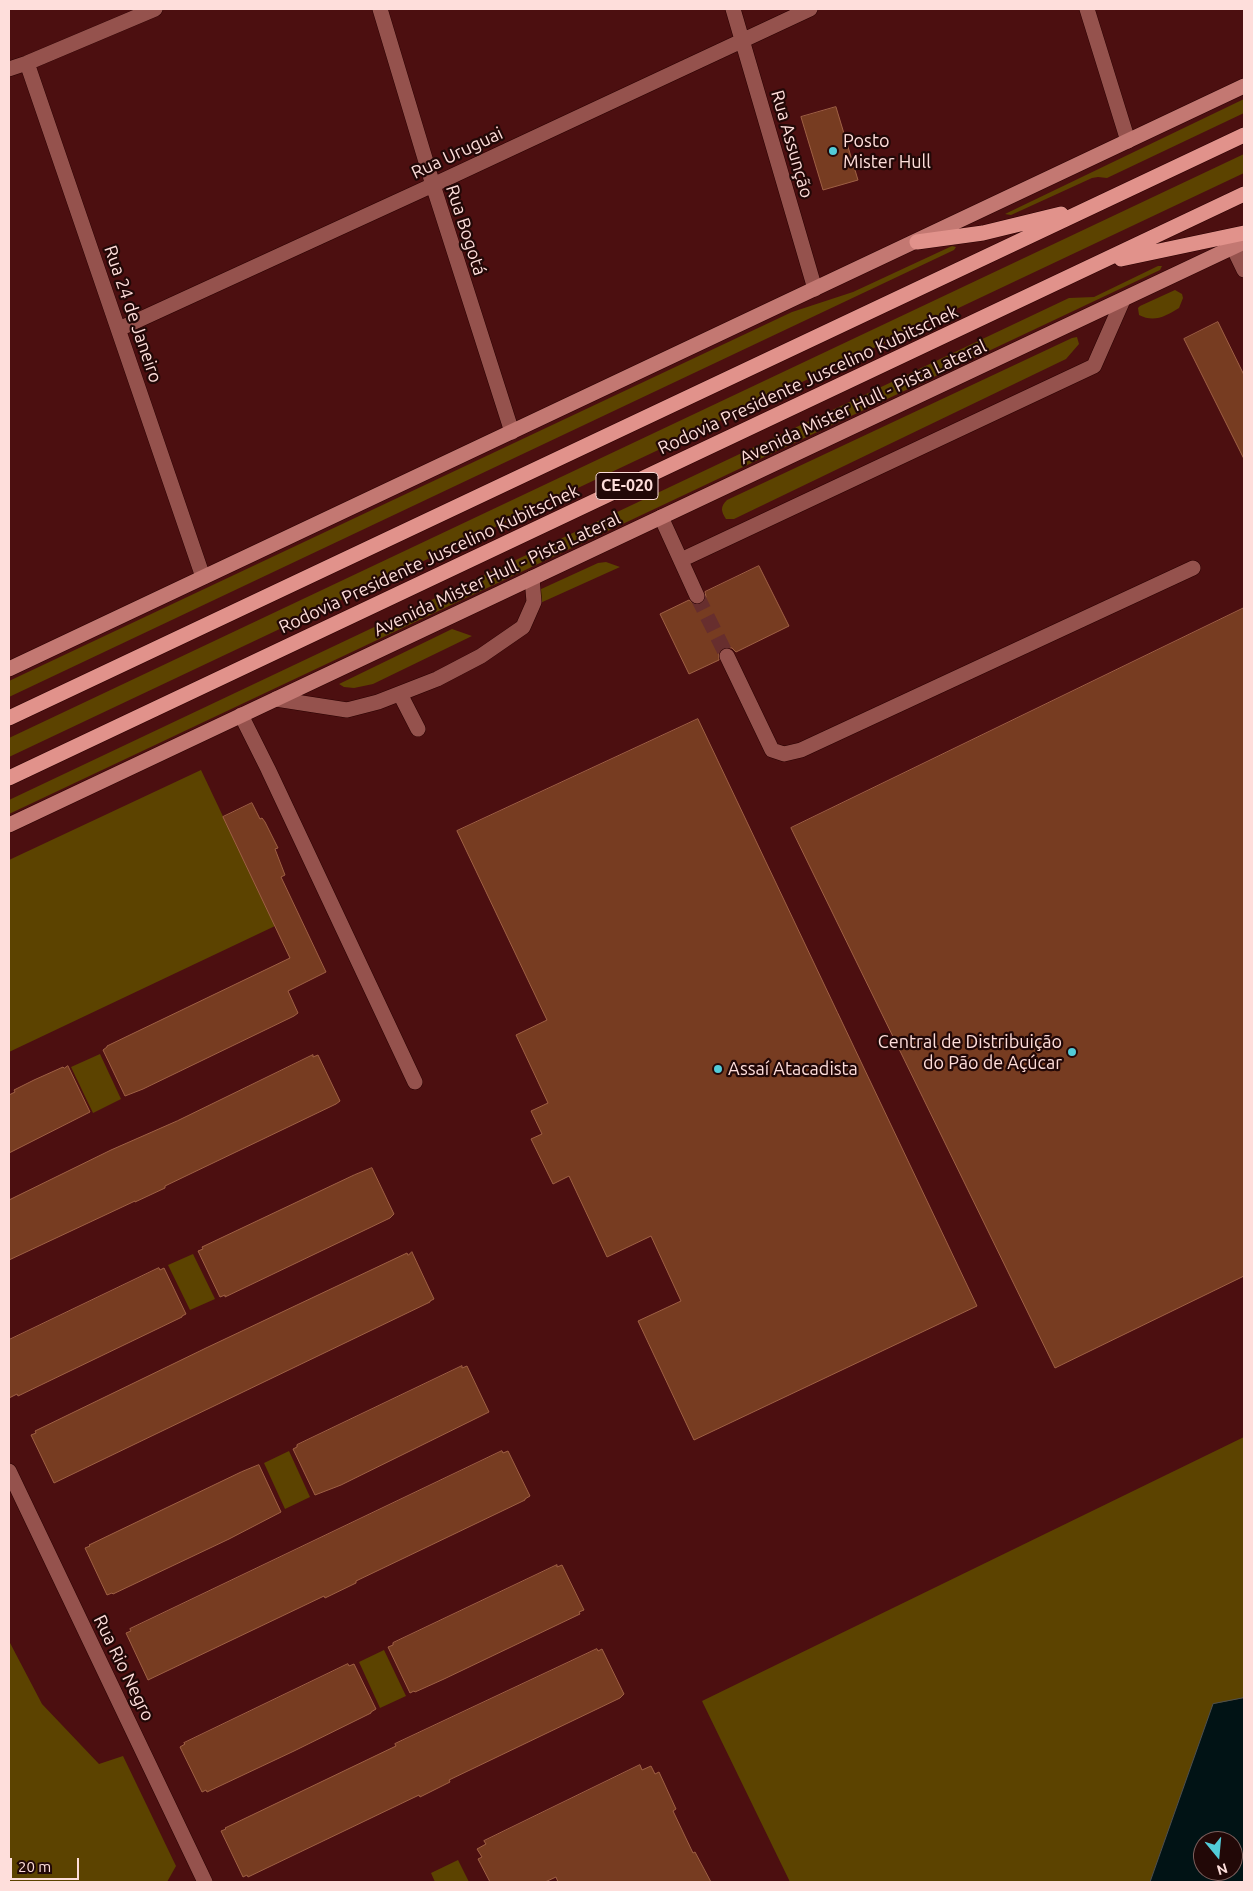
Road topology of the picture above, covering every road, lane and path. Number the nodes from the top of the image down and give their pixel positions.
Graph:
1 (155, 9) edge
2 (380, 9) edge
3 (733, 9) edge
4 (810, 9) edge
5 (1087, 9) edge
6 (742, 40) junction
7 (27, 63) junction
8 (9, 69) edge
9 (1244, 86) edge
10 (1244, 135) edge
11 (1128, 141) junction
12 (432, 185) junction
13 (1244, 194) edge
14 (1092, 207) junction
15 (1244, 232) edge
16 (917, 242) junction
17 (1239, 244) edge
18 (1095, 265) junction
19 (1244, 270) edge
20 (815, 289) junction
21 (1123, 300) junction
22 (119, 329) junction
23 (512, 432) junction
24 (661, 517) junction
25 (681, 560) junction
26 (1193, 568) dead end
27 (203, 577) junction
28 (532, 578) junction
29 (697, 596) tunnel mouth
30 (727, 656) tunnel mouth
31 (9, 669) edge
32 (400, 694) junction
33 (276, 699) junction
34 (241, 715) junction
35 (9, 718) edge
36 (418, 729) dead end
37 (9, 778) edge
38 (9, 825) edge
39 (415, 1082) dead end
40 (9, 1471) edge
41 (205, 1882) edge

1 - 7 street
2 - 12 street, Rua Bogotá
3 - 6 street, Rua Assunção
4 - 6 street, Rua Uruguai
5 - 11 street
6 - 12 street, Rua Uruguai
6 - 20 street, Rua Assunção
7 - 8 street
7 - 22 street, Rua 24 de Janeiro
9 - 11 main road
10 - 14 highway, Rodovia Presidente Juscelino Kubitschek
11 - 16 main road
12 - 22 street, Rua Uruguai
12 - 23 street, Rua Bogotá
13 - 18 highway, Rodovia Presidente Juscelino Kubitschek / CE-020
14 - 16 highway
14 - 35 highway, Rodovia Presidente Juscelino Kubitschek
15 - 18 highway
16 - 20 main road
17 - 19 street
17 - 21 main road, Avenida Mister Hull - Pista Lateral
18 - 37 highway, Rodovia Presidente Juscelino Kubitschek / CE-020
20 - 23 main road
21 - 24 main road, Avenida Mister Hull - Pista Lateral
21 - 25 street
22 - 27 street, Rua 24 de Janeiro
23 - 27 main road
24 - 25 street
24 - 28 main road, Avenida Mister Hull - Pista Lateral
25 - 29 street
26 - 30 street
27 - 31 main road
28 - 32 street
28 - 33 main road, Avenida Mister Hull - Pista Lateral
32 - 33 street
32 - 36 street
33 - 34 main road, Avenida Mister Hull - Pista Lateral
34 - 38 main road, Avenida Mister Hull - Pista Lateral
34 - 39 street
40 - 41 street, Rua Rio Negro

